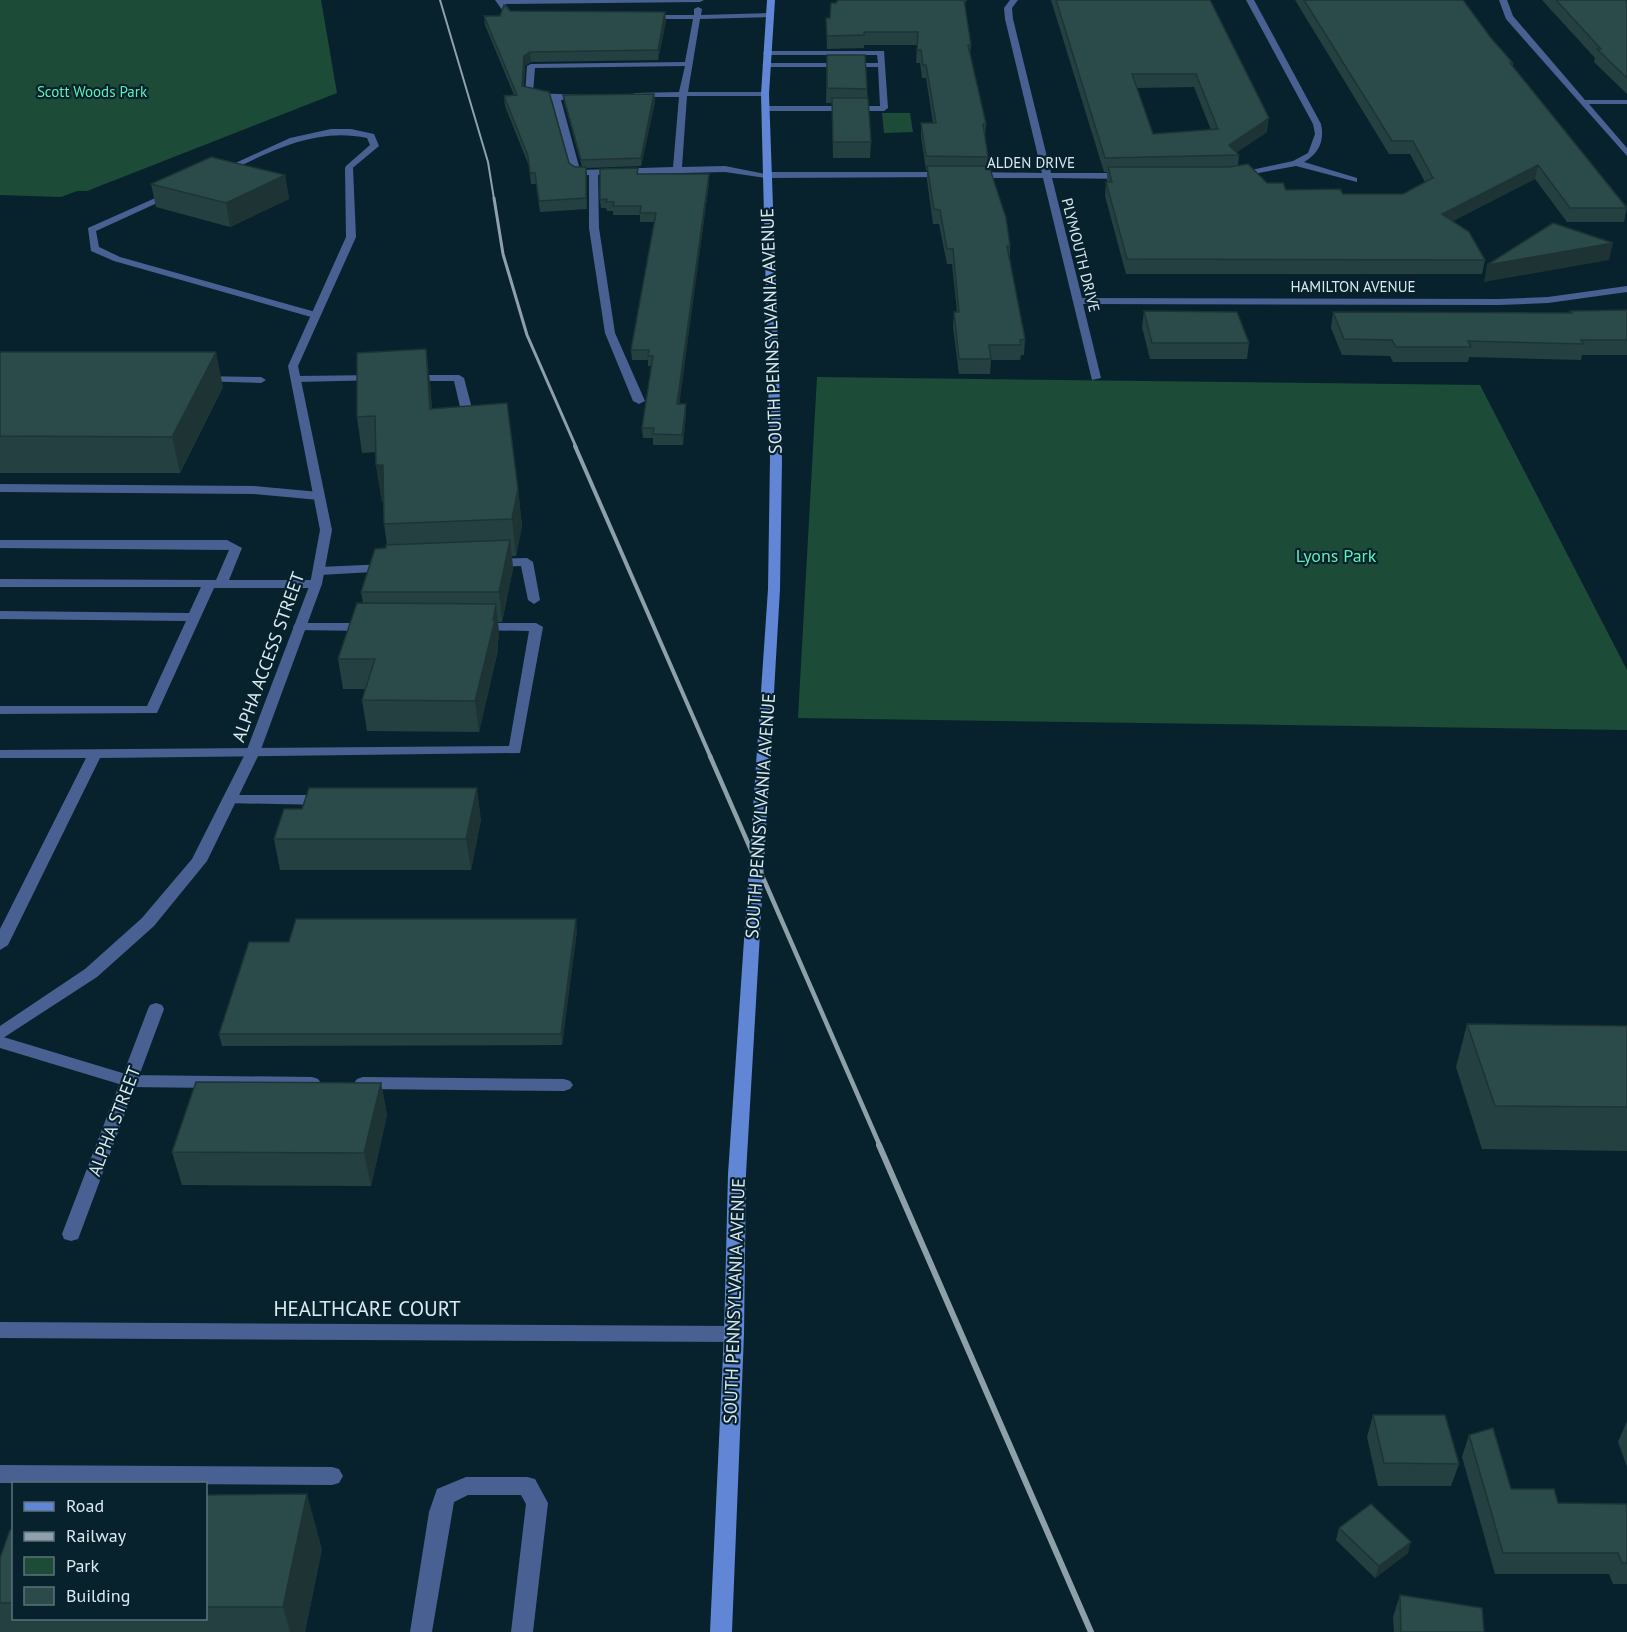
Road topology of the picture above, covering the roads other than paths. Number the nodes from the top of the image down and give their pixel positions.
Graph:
1 (700, 0) edge
2 (771, 0) edge
3 (1014, 0) edge
4 (1250, 0) edge
5 (1503, 0) edge
6 (499, 1) edge
7 (770, 15) junction
8 (534, 16) edge
9 (639, 17) edge
10 (697, 17) junction
11 (767, 52) junction
12 (689, 64) junction
13 (766, 65) junction
14 (882, 65) junction
15 (683, 94) junction
16 (765, 94) junction
17 (625, 96) edge
18 (591, 97) edge
19 (556, 98) junction
20 (1582, 102) junction
21 (1627, 102) edge
22 (766, 109) junction
23 (1627, 153) edge
24 (1296, 163) junction
25 (677, 170) junction
26 (594, 172) junction
27 (766, 175) junction
28 (952, 175) edge
29 (963, 175) edge
30 (1047, 175) junction
31 (1226, 175) edge
32 (211, 176) edge
33 (1142, 176) edge
34 (1354, 180) dead end
35 (189, 186) edge
36 (1627, 289) edge
37 (1077, 301) junction
38 (315, 315) junction
39 (1096, 378) dead end
40 (190, 379) edge
41 (297, 379) junction
42 (261, 380) dead end
43 (639, 401) dead end
44 (470, 428) edge
45 (0, 488) edge
46 (319, 495) junction
47 (0, 544) edge
48 (481, 564) edge
49 (400, 567) edge
50 (317, 578) junction
51 (0, 583) edge
52 (215, 584) junction
53 (534, 600) dead end
54 (0, 615) edge
55 (194, 617) junction
56 (300, 627) junction
57 (382, 627) edge
58 (465, 627) edge
59 (0, 710) edge
60 (253, 752) junction
61 (95, 753) junction
62 (0, 754) edge
63 (229, 800) junction
64 (336, 800) edge
65 (0, 945) edge
66 (156, 1009) dead end
67 (0, 1034) edge
68 (0, 1042) edge
69 (129, 1081) junction
70 (564, 1085) dead end
71 (71, 1234) dead end
72 (0, 1330) edge
73 (734, 1334) junction
74 (0, 1474) edge
75 (332, 1476) dead end
76 (421, 1632) edge
77 (522, 1632) edge
78 (721, 1632) edge

1 - 6 street
1 - 10 street
2 - 7 main road, SOUTH PENNSYLVANIA AVENUE
3 - 30 street, PLYMOUTH DRIVE
4 - 24 street
5 - 20 street
6 - 8 street
7 - 10 street
7 - 11 main road, SOUTH PENNSYLVANIA AVENUE
9 - 10 street
10 - 12 street
11 - 13 main road, SOUTH PENNSYLVANIA AVENUE
11 - 14 street
12 - 15 street
12 - 19 street
13 - 14 street
13 - 16 main road, SOUTH PENNSYLVANIA AVENUE
14 - 22 street
15 - 16 street
15 - 17 street
15 - 25 street
16 - 22 main road, SOUTH PENNSYLVANIA AVENUE
18 - 19 street
19 - 26 street
20 - 21 street
20 - 23 street
22 - 27 main road, SOUTH PENNSYLVANIA AVENUE
24 - 31 street
24 - 34 street
25 - 26 street
25 - 27 street
26 - 43 street
27 - 28 street
27 - 73 main road, SOUTH PENNSYLVANIA AVENUE
29 - 30 street, ALDEN DRIVE
30 - 33 street, ALDEN DRIVE
30 - 37 street, PLYMOUTH DRIVE
32 - 38 street, ALPHA ACCESS STREET
35 - 38 street
36 - 37 street, HAMILTON AVENUE
37 - 39 street, PLYMOUTH DRIVE
38 - 41 street, ALPHA ACCESS STREET
40 - 42 street
41 - 44 street
41 - 46 street, ALPHA ACCESS STREET
45 - 46 street
46 - 50 street, ALPHA ACCESS STREET
47 - 52 street
48 - 53 street
49 - 50 street
50 - 52 street
50 - 56 street, ALPHA ACCESS STREET
51 - 52 street
52 - 55 street
54 - 55 street
55 - 59 street
56 - 57 street
56 - 60 street, ALPHA ACCESS STREET
58 - 60 street
60 - 61 street
60 - 63 street, ALPHA ACCESS STREET
61 - 62 street
61 - 65 street
63 - 64 street
63 - 67 street, ALPHA ACCESS STREET
66 - 69 street, ALPHA STREET
68 - 69 street
69 - 70 street
69 - 71 street, ALPHA STREET
72 - 73 street, HEALTHCARE COURT
73 - 78 main road, SOUTH PENNSYLVANIA AVENUE
74 - 75 street
76 - 77 street

